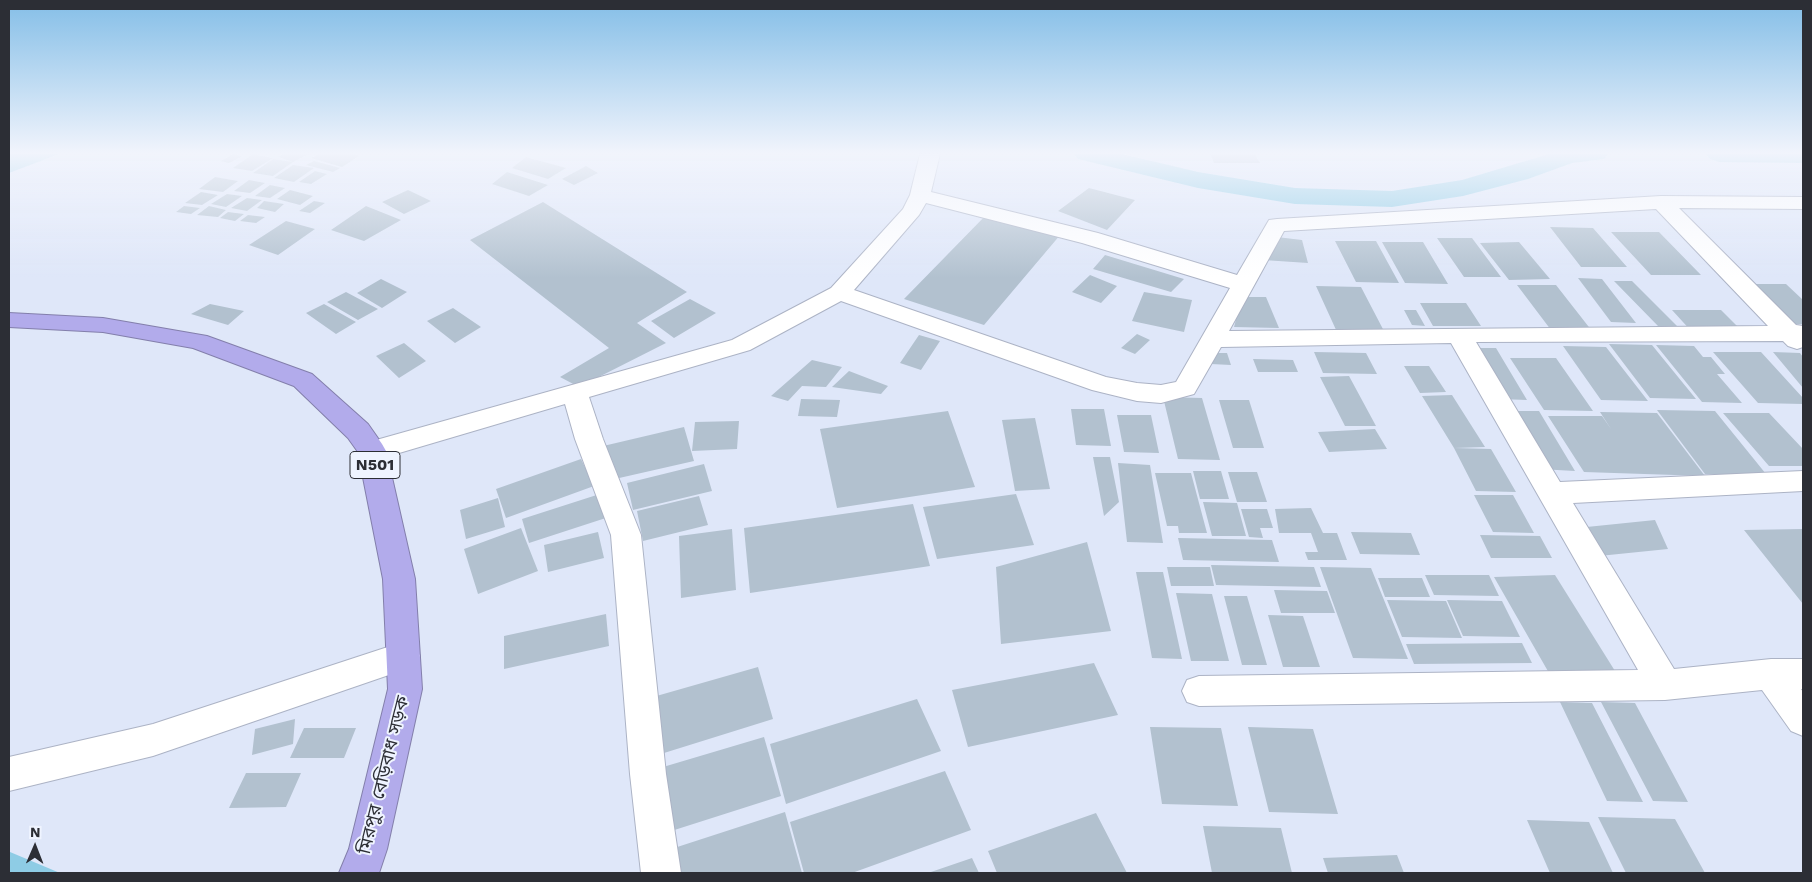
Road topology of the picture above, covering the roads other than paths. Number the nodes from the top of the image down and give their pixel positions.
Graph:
1 (920, 195) joint
2 (1661, 202) junction
3 (1803, 203) edge
4 (1242, 284) junction
5 (838, 293) junction
6 (9, 320) edge
7 (1459, 335) junction
8 (1798, 338) edge
9 (1211, 339) junction
10 (574, 394) junction
11 (372, 451) junction
12 (1803, 481) edge
13 (1551, 493) junction
14 (403, 656) junction
15 (1787, 674) edge
16 (1665, 685) junction
17 (1199, 691) dead end
18 (1803, 720) edge
19 (9, 774) edge
20 (359, 873) edge
21 (661, 873) edge

1 - 4 street
1 - 5 street
2 - 3 street
2 - 4 street
2 - 8 street
4 - 9 street
5 - 9 street
5 - 10 street
6 - 11 highway, মিরপুর বেড়িবাধ সড়ক / N501
7 - 8 street
7 - 9 street
7 - 13 street
10 - 11 street
10 - 21 street
11 - 14 highway, মিরপুর বেড়িবাধ সড়ক / N501
12 - 13 street
13 - 16 street
14 - 19 street
14 - 20 highway, মিরপুর বেড়িবাধ সড়ক / N501
15 - 16 street
15 - 18 street
16 - 17 street

